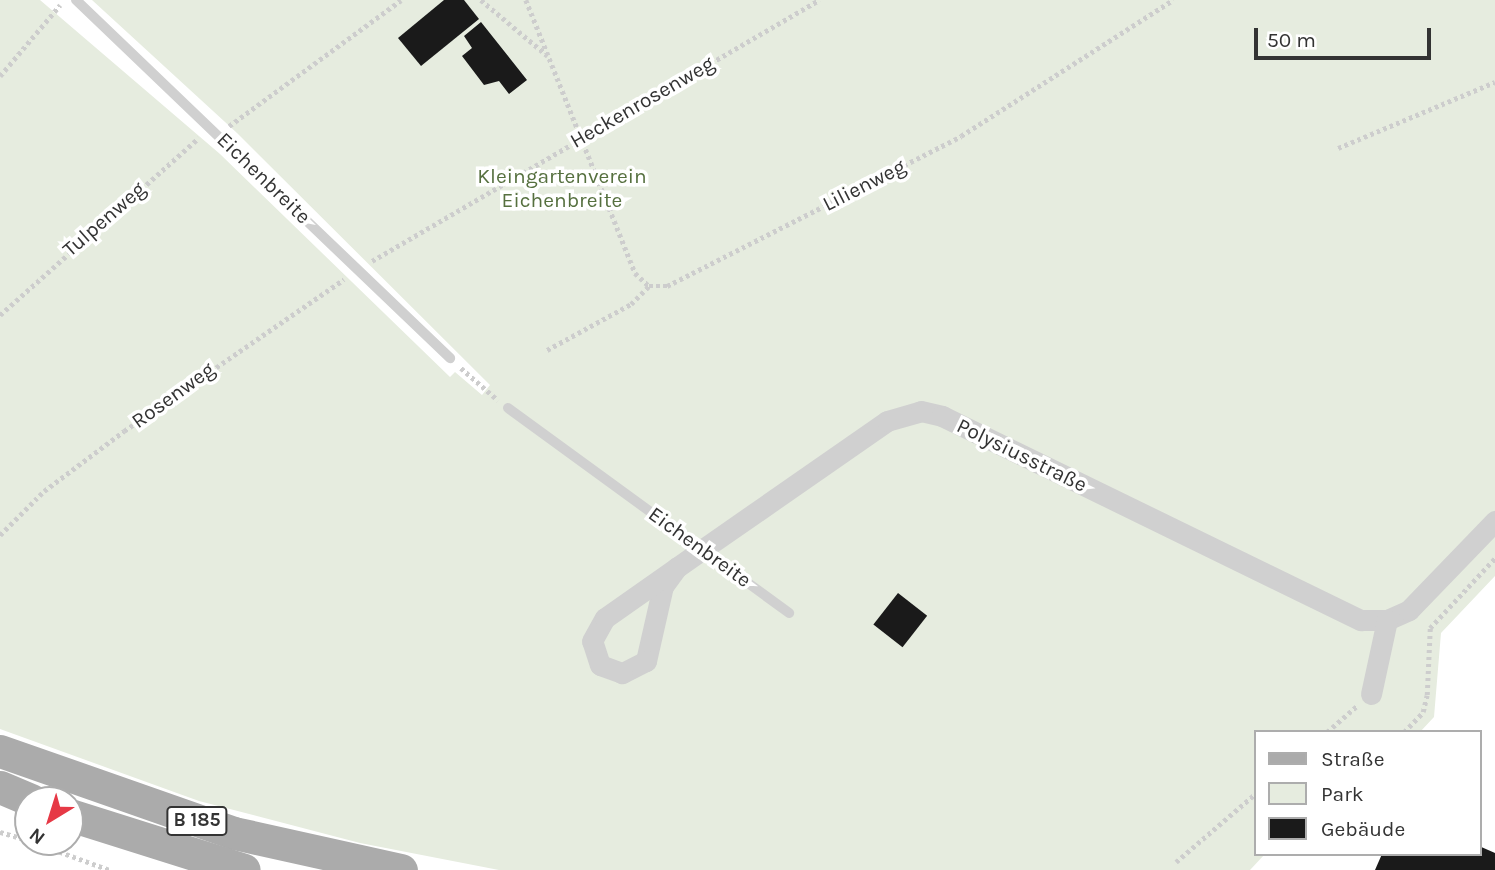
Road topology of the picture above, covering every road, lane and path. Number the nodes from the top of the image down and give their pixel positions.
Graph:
1 (63, 0) edge
2 (76, 0) edge
3 (401, 0) edge
4 (481, 0) edge
5 (526, 0) edge
6 (819, 0) edge
7 (1173, 0) edge
8 (548, 57) junction
9 (0, 76) edge
10 (1495, 82) edge
11 (215, 130) junction
12 (580, 138) junction
13 (1338, 148) dead end
14 (358, 270) junction
15 (649, 286) junction
16 (0, 315) edge
17 (547, 350) dead end
18 (450, 358) joint
19 (508, 408) joint
20 (1495, 521) edge
21 (0, 535) edge
22 (703, 549) junction
23 (1495, 558) edge
24 (677, 567) junction
25 (789, 612) dead end
26 (1387, 620) junction
27 (1371, 694) joint
28 (1329, 730) edge
29 (1406, 730) edge
30 (0, 751) edge
31 (1254, 795) edge
32 (84, 819) edge
33 (71, 856) edge
34 (1176, 862) dead end
35 (110, 870) edge
36 (244, 870) edge
37 (401, 870) edge

1 - 9 path
2 - 11 lane, Eichenbreite
3 - 11 path, Tulpenweg
4 - 8 path
5 - 8 path
6 - 12 path, Heckenrosenweg
7 - 15 path, Lilienweg
8 - 12 path
10 - 13 path
11 - 14 lane, Eichenbreite
11 - 16 path, Tulpenweg
12 - 14 path, Heckenrosenweg
12 - 15 path
14 - 18 lane, Eichenbreite
14 - 21 path, Rosenweg
15 - 17 path, Lilienweg
18 - 19 path
19 - 22 lane, Eichenbreite
20 - 26 street
22 - 24 street, Polysiusstraße
22 - 25 lane, Eichenbreite
22 - 26 street, Polysiusstraße
23 - 29 path
24 - 24 street, Polysiusstraße
26 - 27 street
27 - 28 path
30 - 37 main road, B 185
31 - 34 path
32 - 36 main road, B 185
33 - 35 path

